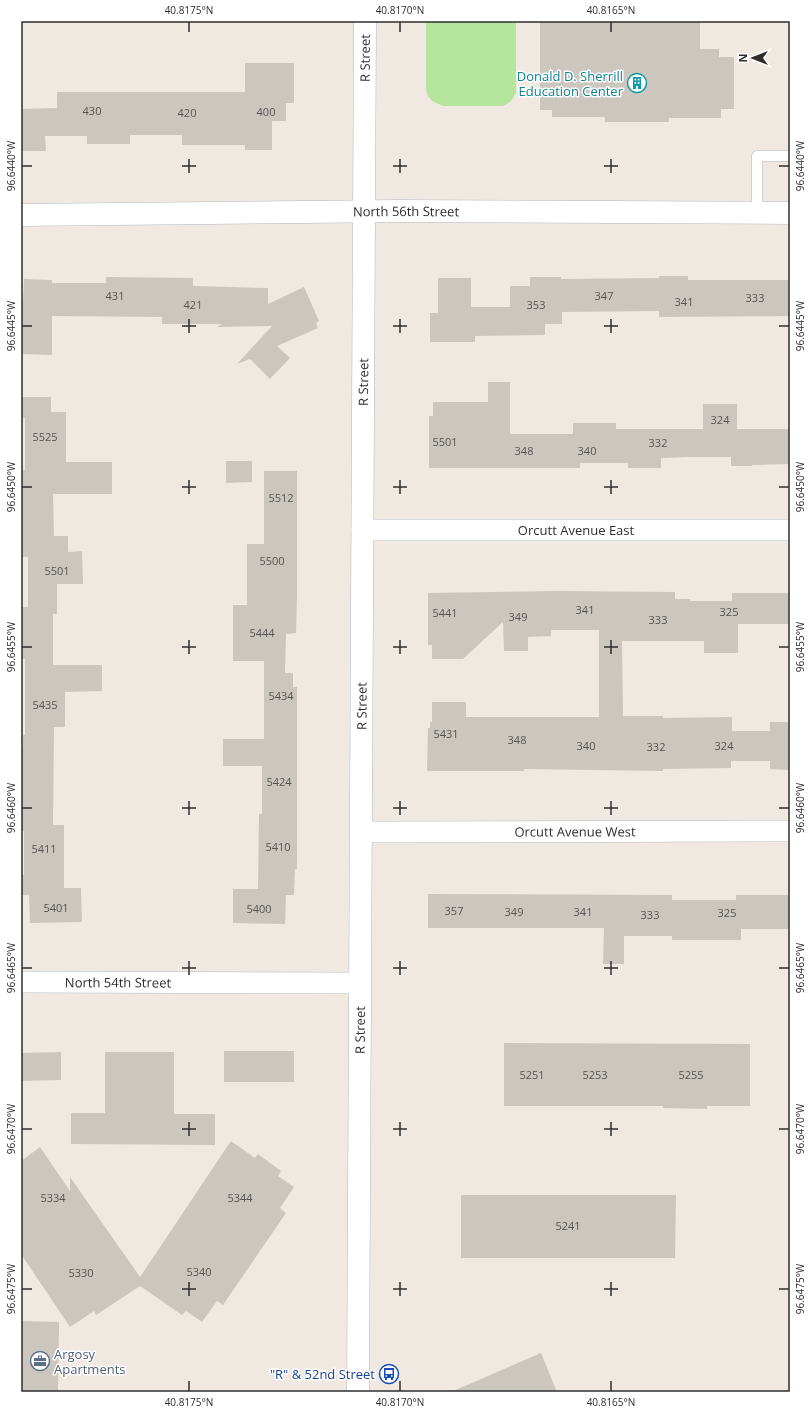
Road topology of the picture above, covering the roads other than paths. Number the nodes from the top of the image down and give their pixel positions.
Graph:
1 (365, 21) edge
2 (790, 156) edge
3 (363, 212) junction
4 (757, 213) junction
5 (790, 213) edge
6 (21, 215) edge
7 (362, 530) junction
8 (790, 530) edge
9 (790, 831) edge
10 (361, 832) junction
11 (21, 982) edge
12 (360, 983) junction
13 (358, 1392) edge

1 - 3 main road, R Street
2 - 4 lane
3 - 4 main road, North 56th Street
3 - 6 main road, North 56th Street
3 - 7 main road, R Street
4 - 5 main road, North 56th Street
7 - 8 street, Orcutt Avenue East
7 - 10 main road, R Street
9 - 10 street, Orcutt Avenue West
10 - 12 main road, R Street
11 - 12 street, North 54th Street
12 - 13 main road, R Street

